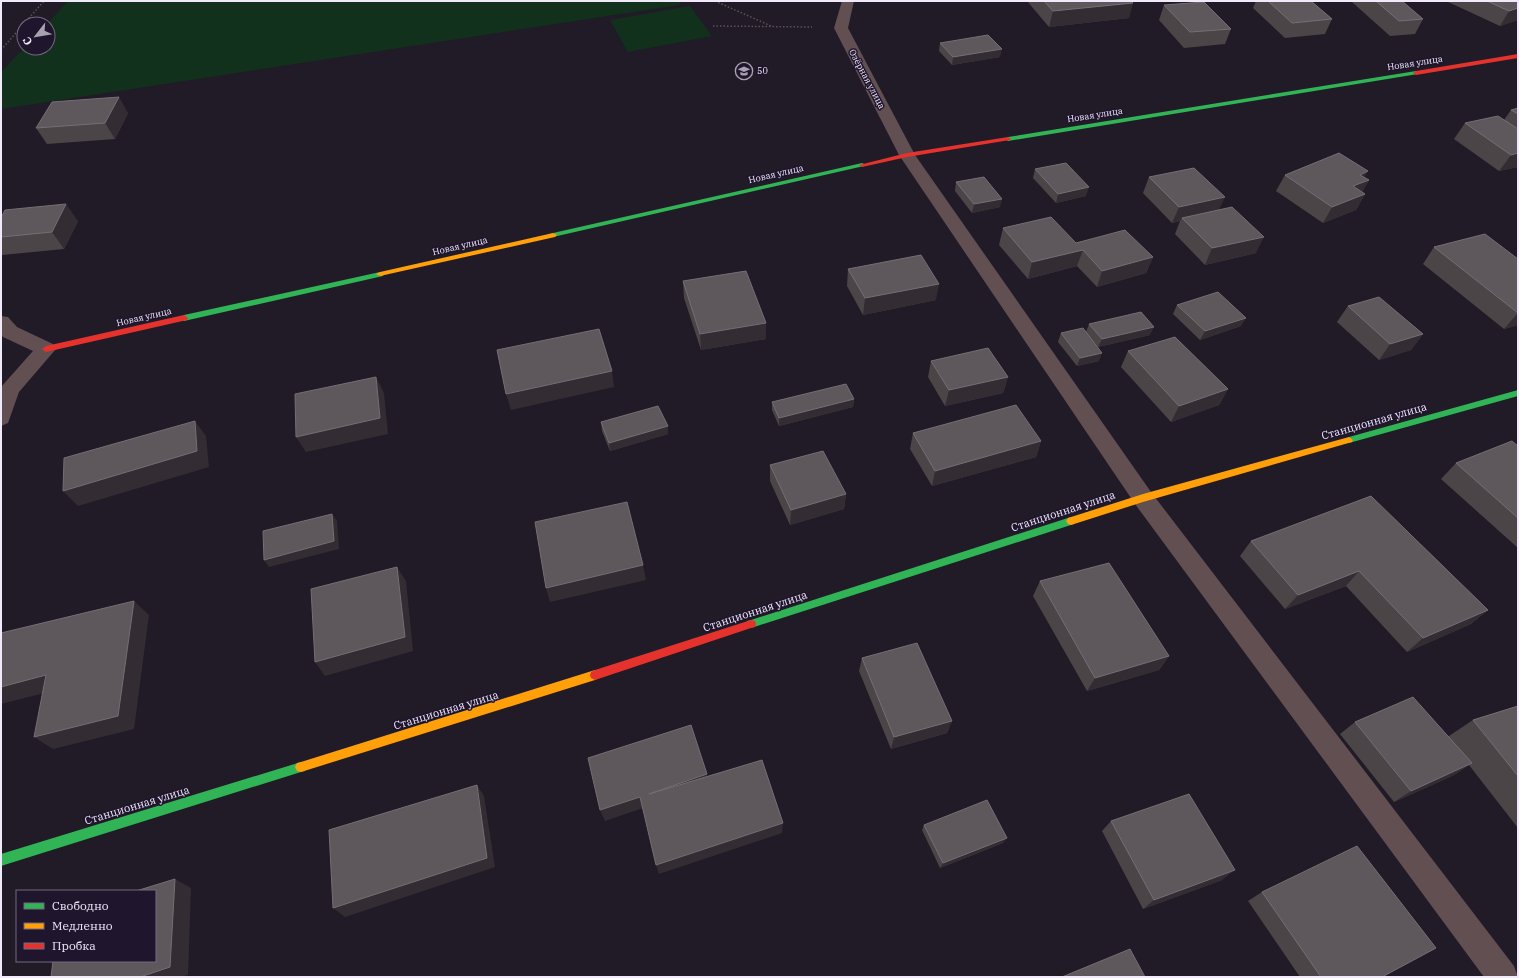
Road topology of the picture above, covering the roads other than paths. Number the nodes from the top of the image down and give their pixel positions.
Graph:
1 (848, 1) edge
2 (1518, 56) edge
3 (907, 155) junction
4 (4, 329) edge
5 (46, 349) junction
6 (1518, 393) edge
7 (1, 418) edge
8 (1143, 498) junction
9 (1, 860) edge
10 (1503, 977) edge

1 - 3 street, Озёрная улица
2 - 3 street, Новая улица
3 - 5 street, Новая улица
3 - 8 street, Озёрная улица
4 - 5 street
5 - 7 street
6 - 8 street, Станционная улица
8 - 9 street, Станционная улица
8 - 10 street, Озёрная улица

